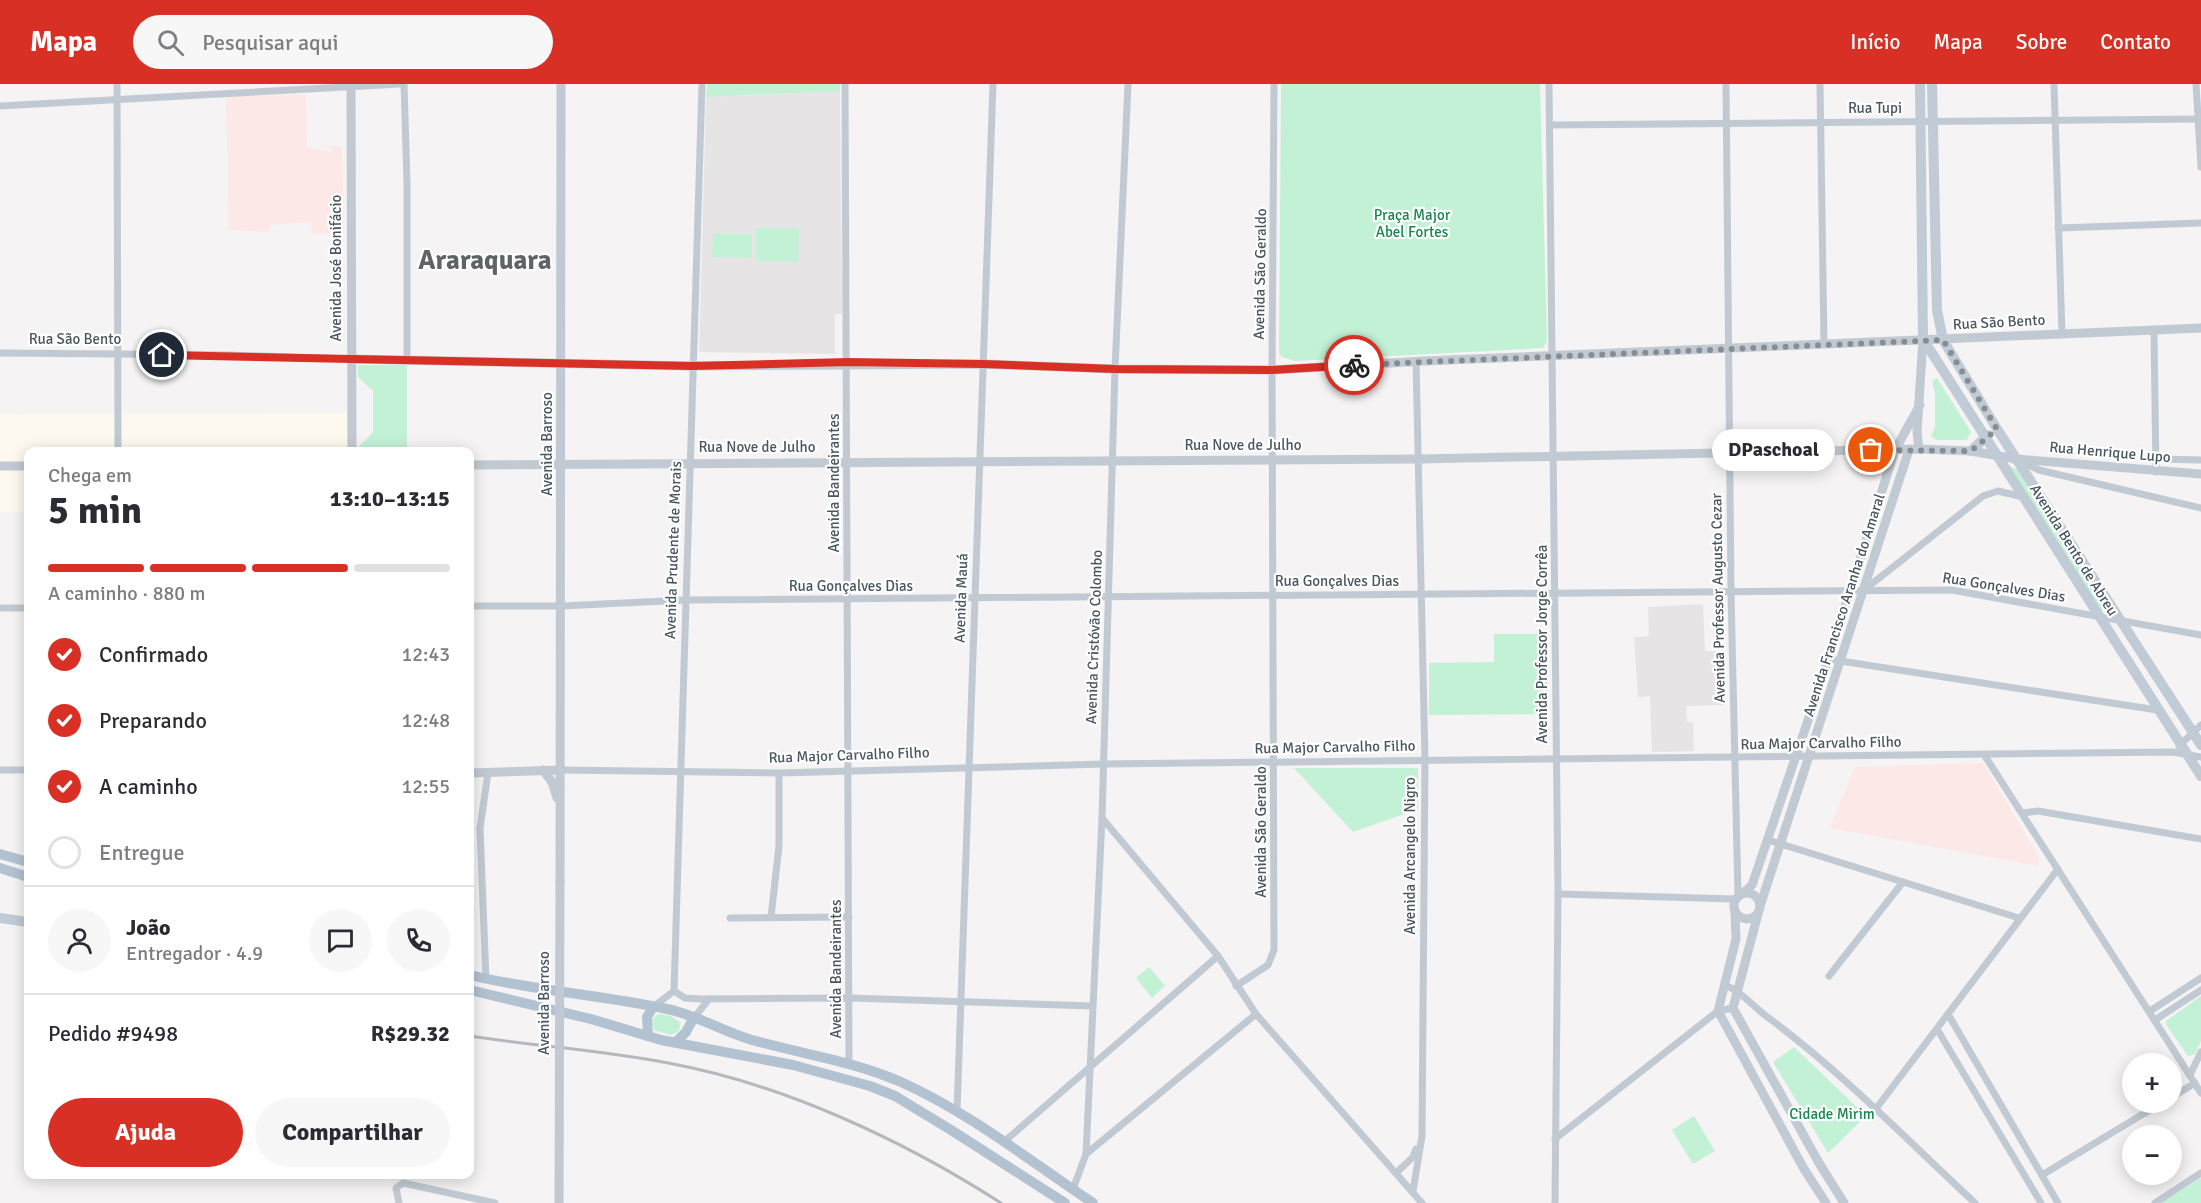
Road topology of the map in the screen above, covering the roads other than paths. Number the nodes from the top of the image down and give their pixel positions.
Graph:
1 (117, 84) edge
2 (399, 84) edge
3 (404, 84) edge
4 (561, 84) edge
5 (702, 84) edge
6 (845, 84) edge
7 (993, 84) edge
8 (1128, 84) edge
9 (1274, 84) edge
10 (1549, 84) edge
11 (1726, 84) edge
12 (1820, 84) edge
13 (1920, 84) edge
14 (1932, 84) edge
15 (2054, 84) edge
16 (2196, 84) edge
17 (351, 85) edge
18 (117, 99) junction
19 (0, 106) edge
20 (2200, 119) edge
21 (2055, 121) junction
22 (1820, 122) junction
23 (1920, 122) junction
24 (1932, 122) junction
25 (1727, 123) junction
26 (1550, 124) junction
27 (2201, 166) edge
28 (2201, 223) edge
29 (2058, 228) junction
30 (2201, 328) edge
31 (2154, 331) junction
32 (2062, 334) junction
33 (1923, 339) junction
34 (1943, 340) junction
35 (1824, 344) junction
36 (1728, 349) junction
37 (0, 353) edge
38 (118, 354) junction
39 (1552, 356) junction
40 (351, 359) junction
41 (407, 360) junction
42 (1416, 361) junction
43 (848, 362) junction
44 (562, 364) junction
45 (983, 364) junction
46 (692, 366) junction
47 (1115, 369) junction
48 (1272, 370) junction
49 (1920, 405) junction
50 (1997, 429) junction
51 (1984, 438) junction
52 (118, 447) edge
53 (352, 447) edge
54 (1914, 449) junction
55 (1895, 450) junction
56 (1971, 451) junction
57 (1729, 452) junction
58 (1554, 456) junction
59 (1995, 456) junction
60 (1418, 459) junction
61 (2016, 459) junction
62 (2156, 459) junction
63 (980, 460) junction
64 (1113, 460) junction
65 (1272, 460) junction
66 (2201, 460) edge
67 (847, 462) junction
68 (688, 463) junction
69 (562, 464) junction
70 (474, 465) edge
71 (0, 466) edge
72 (24, 466) edge
73 (2156, 472) junction
74 (2201, 474) edge
75 (2023, 497) junction
76 (2201, 508) edge
77 (1851, 590) junction
78 (1864, 590) junction
79 (1731, 592) junction
80 (1420, 594) junction
81 (1555, 594) junction
82 (1274, 595) junction
83 (1108, 596) junction
84 (975, 598) junction
85 (685, 600) junction
86 (848, 600) junction
87 (474, 606) edge
88 (562, 606) junction
89 (0, 608) edge
90 (24, 608) edge
91 (2097, 616) junction
92 (2120, 620) junction
93 (2201, 635) edge
94 (1828, 659) junction
95 (1842, 660) junction
96 (1816, 696) junction
97 (1829, 700) junction
98 (2157, 710) junction
99 (2198, 730) edge
100 (2201, 745) edge
101 (2177, 748) junction
102 (2187, 755) junction
103 (1985, 756) junction
104 (1796, 757) junction
105 (2201, 757) edge
106 (1810, 758) junction
107 (1555, 759) junction
108 (1733, 759) junction
109 (1425, 760) junction
110 (1274, 763) junction
111 (1104, 764) junction
112 (970, 766) junction
113 (0, 770) edge
114 (24, 770) edge
115 (543, 770) junction
116 (562, 770) junction
117 (681, 771) junction
118 (848, 771) junction
119 (474, 773) edge
120 (488, 773) junction
121 (779, 773) junction
122 (2201, 776) edge
123 (559, 803) junction
124 (2023, 813) junction
125 (1102, 818) junction
126 (2201, 839) edge
127 (1768, 840) junction
128 (1781, 844) junction
129 (0, 854) edge
130 (24, 861) edge
131 (0, 868) edge
132 (2058, 869) junction
133 (24, 876) edge
134 (1903, 882) junction
135 (1558, 894) junction
136 (1739, 896) junction
137 (1759, 910) junction
138 (1735, 912) junction
139 (771, 917) junction
140 (849, 917) junction
141 (0, 918) edge
142 (730, 918) dead end
143 (2019, 918) junction
144 (24, 921) edge
145 (1218, 956) junction
146 (474, 976) edge
147 (1829, 976) dead end
148 (2201, 978) edge
149 (486, 979) junction
150 (1236, 986) junction
151 (1726, 986) junction
152 (1737, 990) junction
153 (2201, 990) edge
154 (474, 991) edge
155 (674, 991) junction
156 (850, 998) junction
157 (709, 999) junction
158 (962, 1000) junction
159 (1092, 1006) junction
160 (653, 1007) junction
161 (1733, 1008) junction
162 (1718, 1011) junction
163 (2150, 1011) junction
164 (1256, 1014) junction
165 (1948, 1014) junction
166 (693, 1019) junction
167 (2155, 1020) junction
168 (1937, 1029) junction
169 (648, 1036) junction
170 (676, 1042) junction
171 (2201, 1053) edge
172 (849, 1063) junction
173 (1089, 1068) junction
174 (2190, 1075) junction
175 (2195, 1083) junction
176 (2182, 1091) edge
177 (2201, 1092) edge
178 (1875, 1110) junction
179 (957, 1112) junction
180 (2145, 1113) edge
181 (1422, 1136) junction
182 (1555, 1139) junction
183 (1005, 1141) junction
184 (1086, 1154) junction
185 (1819, 1163) junction
186 (1804, 1169) junction
187 (1396, 1173) junction
188 (2201, 1173) edge
189 (2042, 1175) junction
190 (1073, 1190) junction
191 (1413, 1191) junction
192 (399, 1203) edge
193 (495, 1203) edge
194 (559, 1203) edge
195 (1065, 1203) edge
196 (1093, 1203) edge
197 (1422, 1203) edge
198 (1555, 1203) edge
199 (1826, 1203) edge
200 (1845, 1203) edge
201 (1975, 1203) edge
202 (2041, 1203) edge
203 (2058, 1203) edge
204 (2155, 1203) edge

1 - 18 street
2 - 17 street
3 - 41 street
4 - 44 street, Avenida Barroso
5 - 46 street, Avenida Prudente de Morais
6 - 43 street, Avenida Bandeirantes
7 - 45 street, Avenida Mauá
8 - 47 street, Avenida Cristóvão Colombo
9 - 48 street, Avenida São Geraldo
10 - 26 street, Avenida Professor Jorge Corrêa
11 - 25 street, Avenida Professor Augusto Cezar
12 - 22 street
13 - 23 main road
14 - 24 main road, Avenida Bento de Abreu
15 - 21 street
16 - 20 street
17 - 18 street
17 - 40 street, Avenida José Bonifácio
18 - 19 street
18 - 38 street
20 - 21 street, Rua Tupi
20 - 27 street
21 - 24 street, Rua Tupi
21 - 29 street
22 - 23 street, Rua Tupi
22 - 25 street, Rua Tupi
22 - 35 street
23 - 24 street, Rua Tupi
23 - 33 main road
24 - 34 main road, Avenida Bento de Abreu
25 - 26 street, Rua Tupi
25 - 36 street, Avenida Professor Augusto Cezar
26 - 39 street, Avenida Professor Jorge Corrêa
28 - 29 street
29 - 32 street
30 - 31 street, Rua São Bento
31 - 32 street, Rua São Bento
31 - 62 street
32 - 34 street, Rua São Bento
33 - 34 street, Rua São Bento
33 - 35 street, Rua São Bento
33 - 49 street, Avenida Francisco Aranha do Amaral
33 - 51 main road, Avenida Bento de Abreu
34 - 50 main road, Avenida Bento de Abreu
35 - 36 street, Rua São Bento
36 - 39 street, Rua São Bento
36 - 57 street, Avenida Professor Augusto Cezar
37 - 38 street, Rua São Bento
38 - 40 street, Rua São Bento
38 - 52 street
39 - 42 street, Rua São Bento
39 - 58 street, Avenida Professor Jorge Corrêa
40 - 41 street, Rua São Bento
40 - 53 street, Avenida José Bonifácio
41 - 44 street, Rua São Bento
42 - 48 street, Rua São Bento
42 - 60 street, Avenida Arcangelo Nigro
43 - 45 street, Rua São Bento
43 - 46 street, Rua São Bento
43 - 67 street, Avenida Bandeirantes
44 - 46 street, Rua São Bento
44 - 69 street, Avenida Barroso
45 - 47 street, Rua São Bento
45 - 63 street, Avenida Mauá
46 - 68 street, Avenida Prudente de Morais
47 - 48 street, Rua São Bento
47 - 64 street, Avenida Cristóvão Colombo
48 - 65 street, Avenida São Geraldo
49 - 54 street, Avenida Francisco Aranha do Amaral
49 - 55 street, Avenida Francisco Aranha do Amaral
50 - 51 main road
50 - 61 main road, Avenida Bento de Abreu
51 - 56 main road
51 - 59 main road, Avenida Bento de Abreu
54 - 55 street, Rua Nove de Julho
54 - 56 street, Rua Nove de Julho
54 - 78 street, Avenida Francisco Aranha do Amaral
55 - 57 street, Rua Nove de Julho
55 - 77 street, Avenida Francisco Aranha do Amaral
56 - 59 street, Rua Nove de Julho
57 - 58 street, Rua Nove de Julho
57 - 79 street, Avenida Professor Augusto Cezar
58 - 60 street, Rua Nove de Julho
58 - 81 street, Avenida Professor Jorge Corrêa
59 - 61 street, Rua Nove de Julho
59 - 75 main road, Avenida Bento de Abreu
60 - 65 street, Rua Nove de Julho
60 - 80 street, Avenida Arcangelo Nigro
61 - 73 street, Rua Henrique Lupo
61 - 76 street
61 - 92 main road, Avenida Bento de Abreu
62 - 66 street
62 - 73 street
63 - 64 street, Rua Nove de Julho
63 - 67 street, Rua Nove de Julho
63 - 84 street, Avenida Mauá
64 - 65 street, Rua Nove de Julho
64 - 83 street, Avenida Cristóvão Colombo
65 - 82 street, Avenida São Geraldo
67 - 68 street, Rua Nove de Julho
67 - 86 street, Avenida Bandeirantes
68 - 69 street, Rua Nove de Julho
68 - 85 street, Avenida Prudente de Morais
69 - 70 street, Rua Nove de Julho
69 - 88 street, Avenida Barroso
71 - 72 street
73 - 74 street, Rua Henrique Lupo
75 - 78 street
75 - 91 main road, Avenida Bento de Abreu
77 - 78 street, Rua Gonçalves Dias
77 - 79 street, Rua Gonçalves Dias
77 - 94 street, Avenida Francisco Aranha do Amaral
78 - 91 street, Rua Gonçalves Dias
78 - 95 street, Avenida Francisco Aranha do Amaral
79 - 81 street, Rua Gonçalves Dias
79 - 108 street, Avenida Professor Augusto Cezar
80 - 81 street, Rua Gonçalves Dias
80 - 82 street, Rua Gonçalves Dias
80 - 109 street, Avenida Arcangelo Nigro
81 - 107 street, Avenida Professor Jorge Corrêa
82 - 83 street, Rua Gonçalves Dias
82 - 110 street, Avenida São Geraldo
83 - 84 street, Rua Gonçalves Dias
83 - 111 street, Avenida Cristóvão Colombo
84 - 86 street, Rua Gonçalves Dias
84 - 112 street, Avenida Mauá
85 - 86 street, Rua Gonçalves Dias
85 - 88 street, Rua Gonçalves Dias
85 - 117 street, Avenida Prudente de Morais
86 - 118 street, Avenida Bandeirantes
87 - 88 street, Rua Gonçalves Dias
88 - 116 street, Avenida Barroso
89 - 90 street
91 - 92 street, Rua Gonçalves Dias
91 - 98 main road, Avenida Bento de Abreu
92 - 93 street, Rua Gonçalves Dias
92 - 99 main road, Avenida Bento de Abreu
94 - 95 street
94 - 96 street, Avenida Francisco Aranha do Amaral
95 - 97 street, Avenida Francisco Aranha do Amaral
95 - 98 street
96 - 97 street
96 - 104 street, Avenida Francisco Aranha do Amaral
97 - 106 street, Avenida Francisco Aranha do Amaral
98 - 101 main road, Avenida Bento de Abreu
99 - 100 main road, Avenida Bento de Abreu
99 - 101 street
101 - 102 main road, Avenida Bento de Abreu
101 - 103 street, Rua Major Carvalho Filho
102 - 105 street
102 - 122 main road, Avenida Bento de Abreu
103 - 106 street, Rua Major Carvalho Filho
103 - 124 street
104 - 106 street, Rua Major Carvalho Filho
104 - 108 street, Rua Major Carvalho Filho
104 - 127 street, Avenida Francisco Aranha do Amaral
106 - 128 street, Avenida Francisco Aranha do Amaral
107 - 108 street, Rua Major Carvalho Filho
107 - 109 street, Rua Major Carvalho Filho
107 - 135 street, Avenida Professor Jorge Corrêa
108 - 136 street, Avenida Professor Augusto Cezar
109 - 110 street, Rua Major Carvalho Filho
109 - 181 street, Avenida Arcangelo Nigro
110 - 111 street, Rua Major Carvalho Filho
110 - 150 street, Avenida São Geraldo
111 - 112 street, Rua Major Carvalho Filho
111 - 125 street, Avenida Cristóvão Colombo
112 - 118 street, Rua Major Carvalho Filho
112 - 158 street, Avenida Mauá
113 - 114 street
115 - 116 street, Rua Major Carvalho Filho
115 - 120 street, Rua Major Carvalho Filho
115 - 123 street, Avenida Barroso
116 - 117 street, Rua Major Carvalho Filho
116 - 123 street, Avenida Barroso
117 - 121 street, Rua Major Carvalho Filho
117 - 155 street, Avenida Prudente de Morais
118 - 121 street, Rua Major Carvalho Filho
118 - 140 street, Avenida Bandeirantes
119 - 120 street, Rua Major Carvalho Filho
120 - 149 street
121 - 139 street
123 - 194 street, Avenida Barroso, bridge
124 - 126 street
124 - 132 street
125 - 145 street
125 - 159 street, Avenida Cristóvão Colombo
127 - 128 street
127 - 136 street, Avenida Francisco Aranha do Amaral
128 - 134 street
128 - 137 street, Avenida Francisco Aranha do Amaral
129 - 130 main road
131 - 133 main road
132 - 143 street
132 - 163 street
134 - 143 street
134 - 147 street
135 - 136 street
135 - 182 street, Avenida Professor Jorge Corrêa
136 - 137 street
136 - 138 street
137 - 138 street
137 - 152 street, Avenida Francisco Aranha do Amaral
138 - 151 street
139 - 140 street
139 - 142 street
140 - 156 street, Avenida Bandeirantes
141 - 144 main road
143 - 165 street
145 - 150 street
145 - 173 street
146 - 149 main road
148 - 163 street
149 - 160 main road
150 - 164 street
151 - 152 street
151 - 162 street
152 - 161 street, Avenida Francisco Aranha do Amaral
152 - 178 street
153 - 167 street
154 - 169 main road
155 - 157 street
155 - 160 street
156 - 157 street
156 - 158 street
156 - 172 street, Avenida Bandeirantes
157 - 166 street
158 - 159 street
158 - 179 street, Avenida Mauá
159 - 173 street, Avenida Cristóvão Colombo
160 - 166 main road
160 - 169 main road
161 - 162 street
161 - 185 street
162 - 182 street
162 - 186 street
163 - 167 street
164 - 184 street
164 - 187 street
165 - 168 street
165 - 189 street
166 - 170 main road
166 - 172 main road
167 - 174 street
168 - 178 street
168 - 202 street
169 - 170 main road
170 - 195 main road
171 - 174 street
172 - 179 main road
173 - 183 street
173 - 184 street, Avenida Cristóvão Colombo
174 - 175 street
175 - 176 street
175 - 177 street
178 - 201 street
179 - 183 main road
180 - 189 street
181 - 187 street, Avenida Arcangelo Nigro
181 - 191 street, Avenida Arcangelo Nigro
182 - 198 street, Avenida Professor Jorge Corrêa
183 - 190 main road
184 - 190 street, Avenida Cristóvão Colombo
185 - 186 street
185 - 200 street
186 - 199 street
187 - 191 street
188 - 204 street
189 - 203 street
190 - 196 main road
191 - 197 street
192 - 193 street

